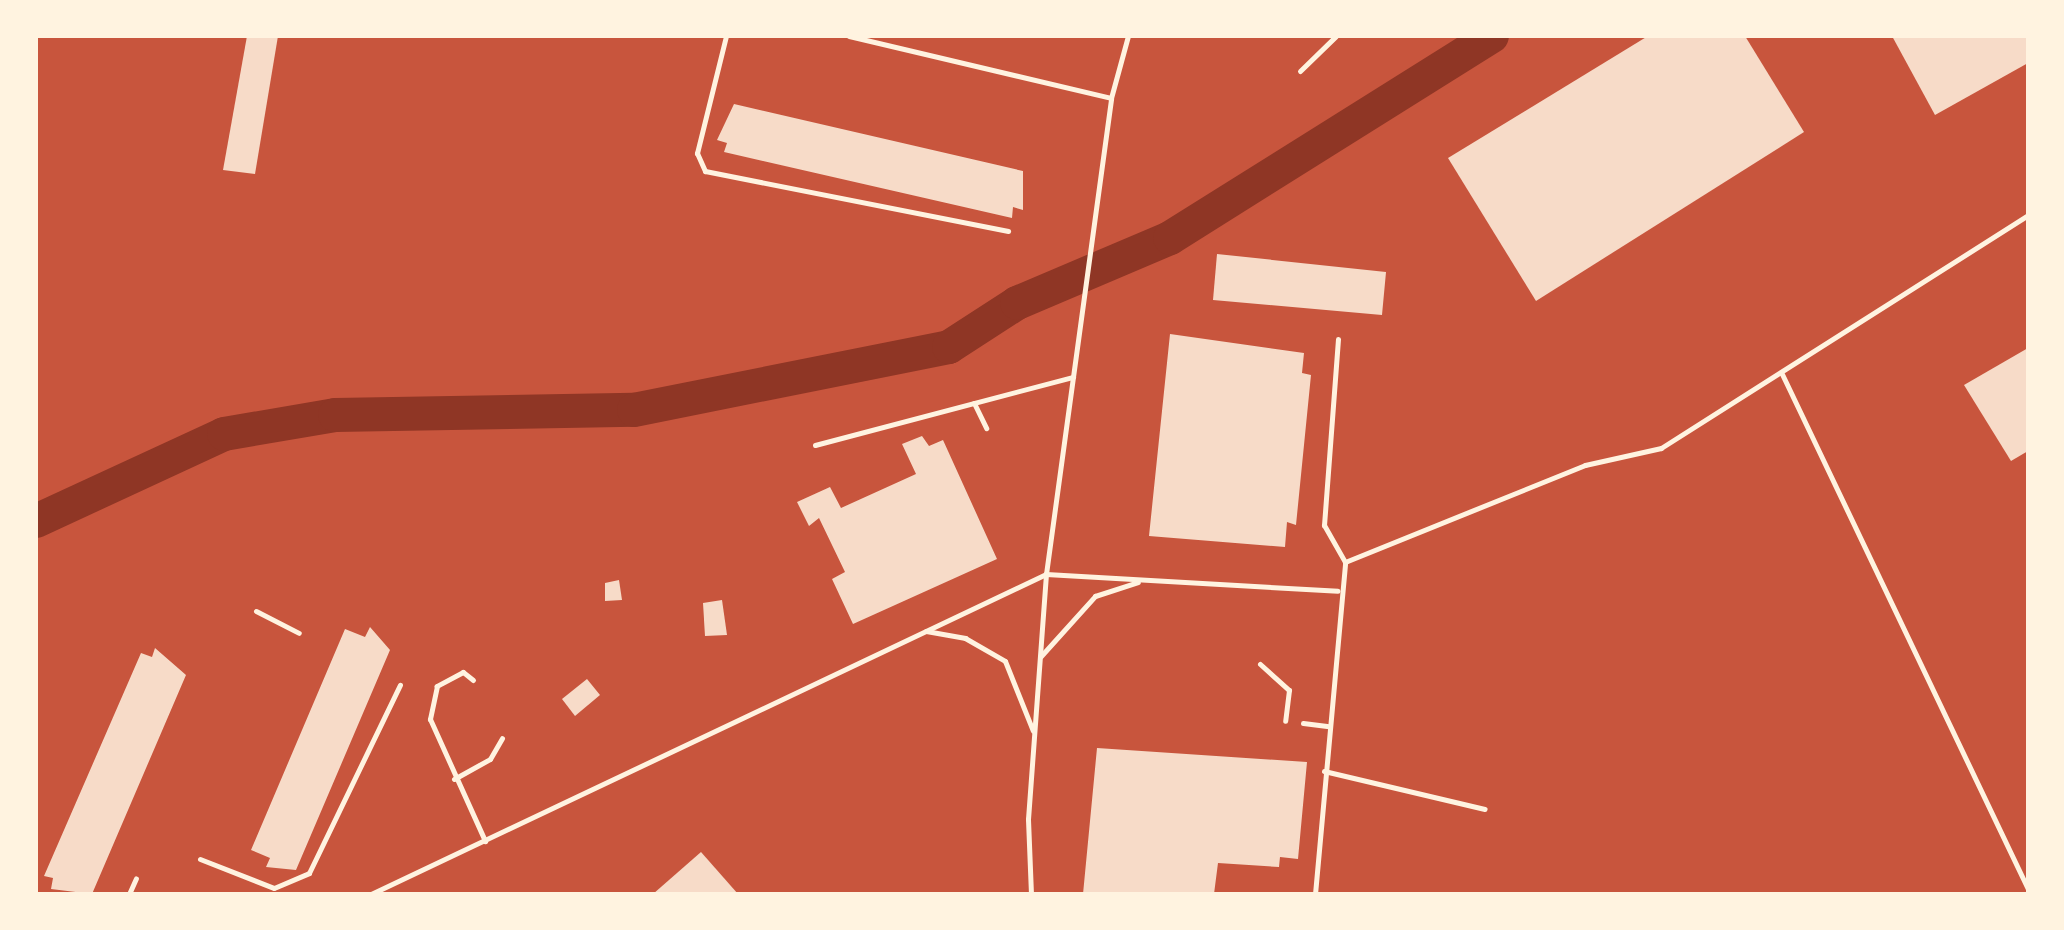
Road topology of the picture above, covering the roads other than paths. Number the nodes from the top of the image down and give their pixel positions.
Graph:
1 (726, 36) edge
2 (849, 36) edge
3 (1128, 36) edge
4 (1336, 36) edge
5 (1300, 71) dead end
6 (1111, 98) junction
7 (2028, 215) edge
8 (1008, 231) dead end
9 (1338, 339) dead end
10 (1782, 374) junction
11 (1073, 377) junction
12 (974, 403) junction
13 (986, 428) dead end
14 (815, 445) dead end
15 (1345, 562) junction
16 (1046, 574) junction
17 (1147, 580) junction
18 (1338, 591) junction
19 (256, 611) dead end
20 (924, 631) junction
21 (299, 633) dead end
22 (1040, 657) junction
23 (1260, 664) dead end
24 (473, 680) dead end
25 (400, 685) dead end
26 (1285, 721) dead end
27 (1303, 723) dead end
28 (1329, 726) junction
29 (1034, 736) junction
30 (502, 738) dead end
31 (1324, 771) junction
32 (454, 779) junction
33 (1485, 809) dead end
34 (485, 841) junction
35 (200, 859) dead end
36 (136, 878) dead end
37 (2028, 889) edge
38 (129, 894) edge
39 (371, 894) edge
40 (1031, 894) edge
41 (1315, 894) edge

1 - 8 lane
2 - 6 lane
3 - 6 lane
4 - 5 lane
6 - 11 lane
7 - 10 lane
9 - 15 lane
10 - 15 lane
10 - 37 lane
11 - 12 lane
11 - 16 lane
12 - 13 lane
12 - 14 lane
15 - 18 lane
16 - 17 lane
16 - 20 lane
16 - 22 lane
17 - 18 lane
17 - 22 lane
18 - 28 lane
19 - 21 lane
20 - 29 lane
20 - 34 lane
22 - 29 lane
23 - 26 lane
24 - 32 lane
25 - 35 lane
27 - 28 lane
28 - 31 lane
29 - 40 lane
30 - 32 lane
31 - 33 lane
31 - 41 lane
32 - 34 lane
34 - 39 lane
36 - 38 lane

